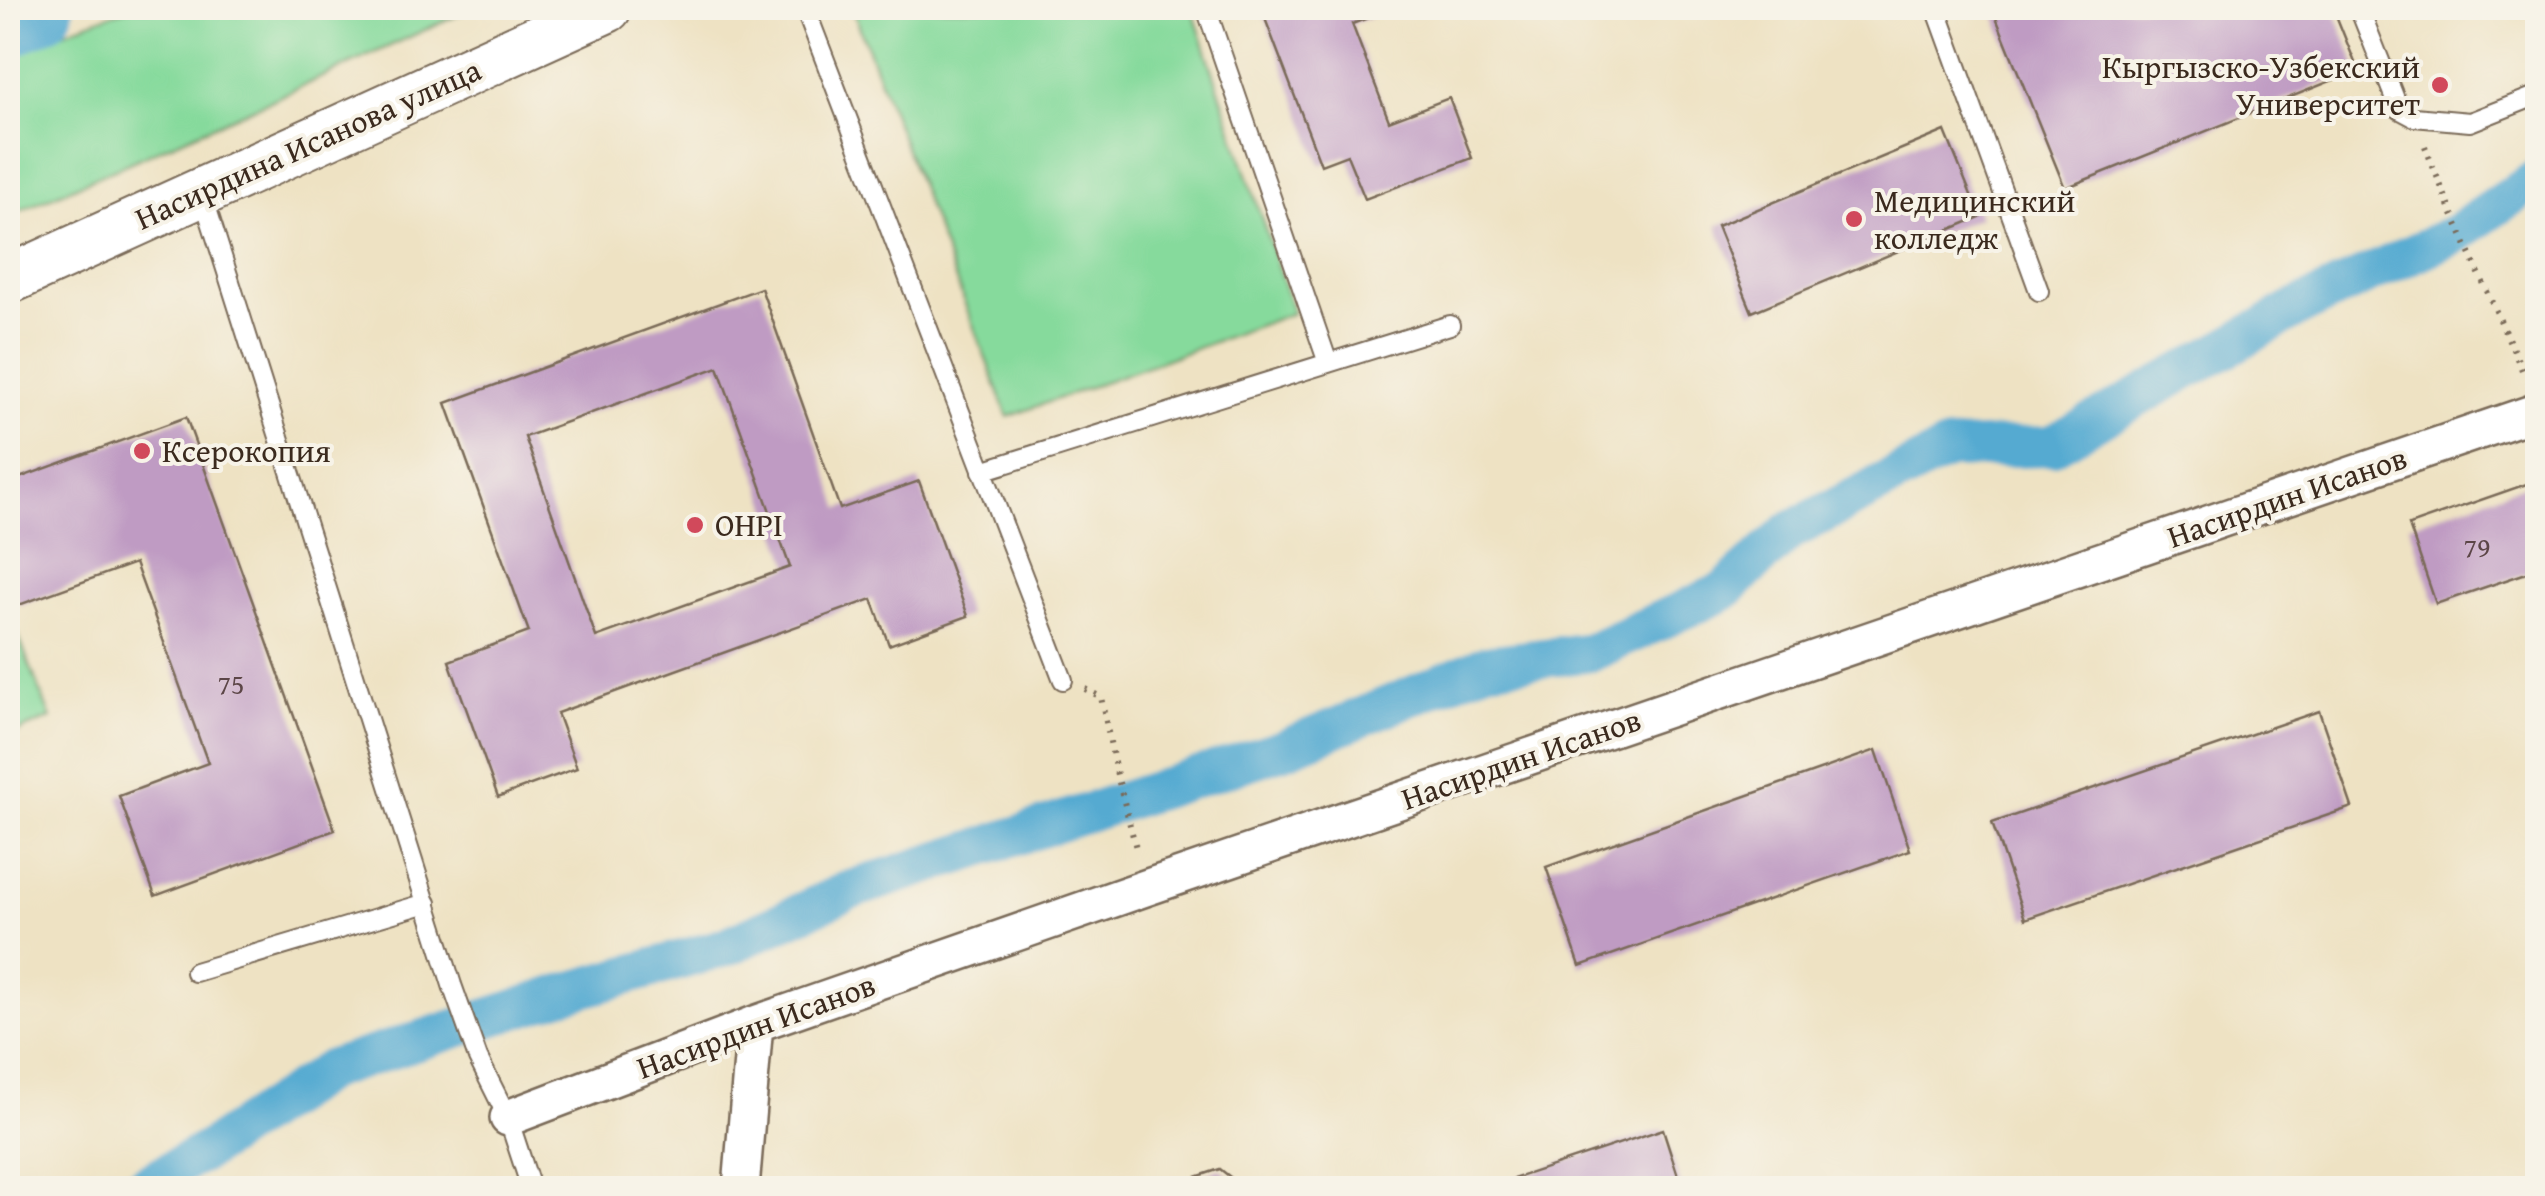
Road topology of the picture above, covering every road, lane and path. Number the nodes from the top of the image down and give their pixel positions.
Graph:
1 (608, 8) edge
2 (805, 8) edge
3 (1206, 8) edge
4 (1936, 8) edge
5 (2359, 8) edge
6 (2538, 95) edge
7 (2414, 117) junction
8 (202, 193) junction
9 (8, 280) edge
10 (2039, 291) dead end
11 (1450, 325) dead end
12 (1328, 363) junction
13 (2534, 400) edge
14 (982, 471) junction
15 (1063, 680) joint
16 (1133, 838) dead end
17 (427, 903) junction
18 (195, 972) dead end
19 (755, 1024) junction
20 (508, 1118) junction
21 (531, 1188) edge
22 (741, 1188) edge

1 - 8 main road, Насирдина Исанова улица
2 - 14 lane
3 - 12 lane
4 - 10 lane
5 - 7 lane
6 - 7 lane
7 - 13 path
8 - 9 main road, Насирдина Исанова улица
8 - 17 lane
11 - 12 lane
12 - 14 lane
13 - 19 street, Насирдин Исанов
14 - 15 lane
15 - 16 path
17 - 18 lane
17 - 20 lane
19 - 20 street, Насирдин Исанов
19 - 22 street
20 - 21 lane

